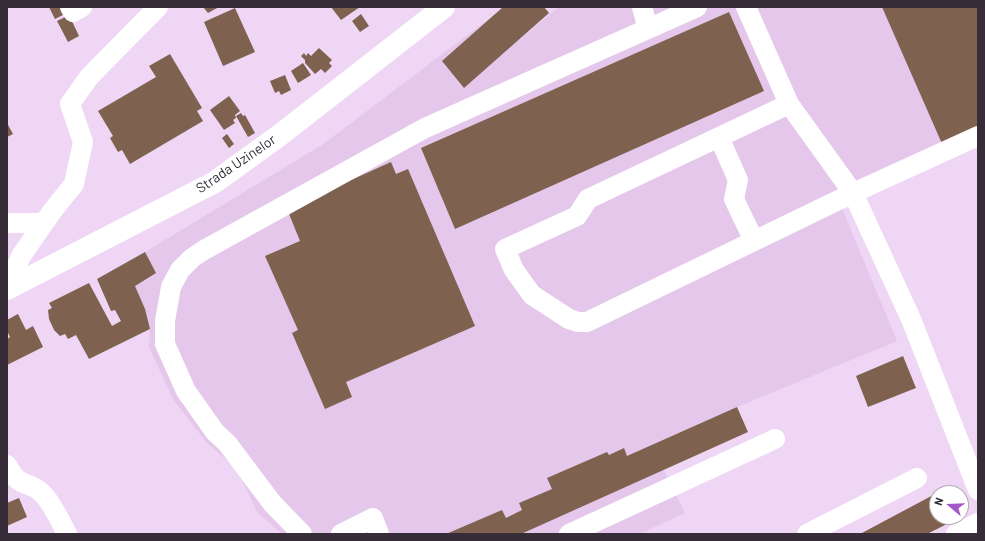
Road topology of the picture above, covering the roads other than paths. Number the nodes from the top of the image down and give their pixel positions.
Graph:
1 (70, 7) edge
2 (82, 7) edge
3 (158, 7) edge
4 (444, 7) edge
5 (642, 7) edge
6 (697, 7) edge
7 (746, 7) edge
8 (648, 29) junction
9 (789, 104) junction
10 (978, 136) edge
11 (718, 137) junction
12 (853, 194) junction
13 (44, 222) junction
14 (7, 223) edge
15 (754, 241) junction
16 (7, 288) edge
17 (775, 439) dead end
18 (7, 465) edge
19 (917, 478) dead end
20 (978, 490) edge
21 (978, 523) edge
22 (67, 534) edge
23 (302, 534) edge
24 (341, 534) edge
25 (379, 534) edge
26 (569, 534) edge
27 (807, 534) edge
28 (956, 534) edge

1 - 2 lane
3 - 13 lane
4 - 16 main road, Strada Uzinelor
5 - 8 lane
6 - 8 lane
7 - 9 lane
8 - 23 lane
9 - 11 lane
9 - 12 lane
10 - 12 lane
11 - 15 lane
11 - 15 lane
12 - 15 lane
12 - 20 lane
13 - 14 lane
13 - 16 lane
17 - 26 lane
18 - 22 lane
19 - 27 lane
21 - 28 lane
24 - 25 lane

